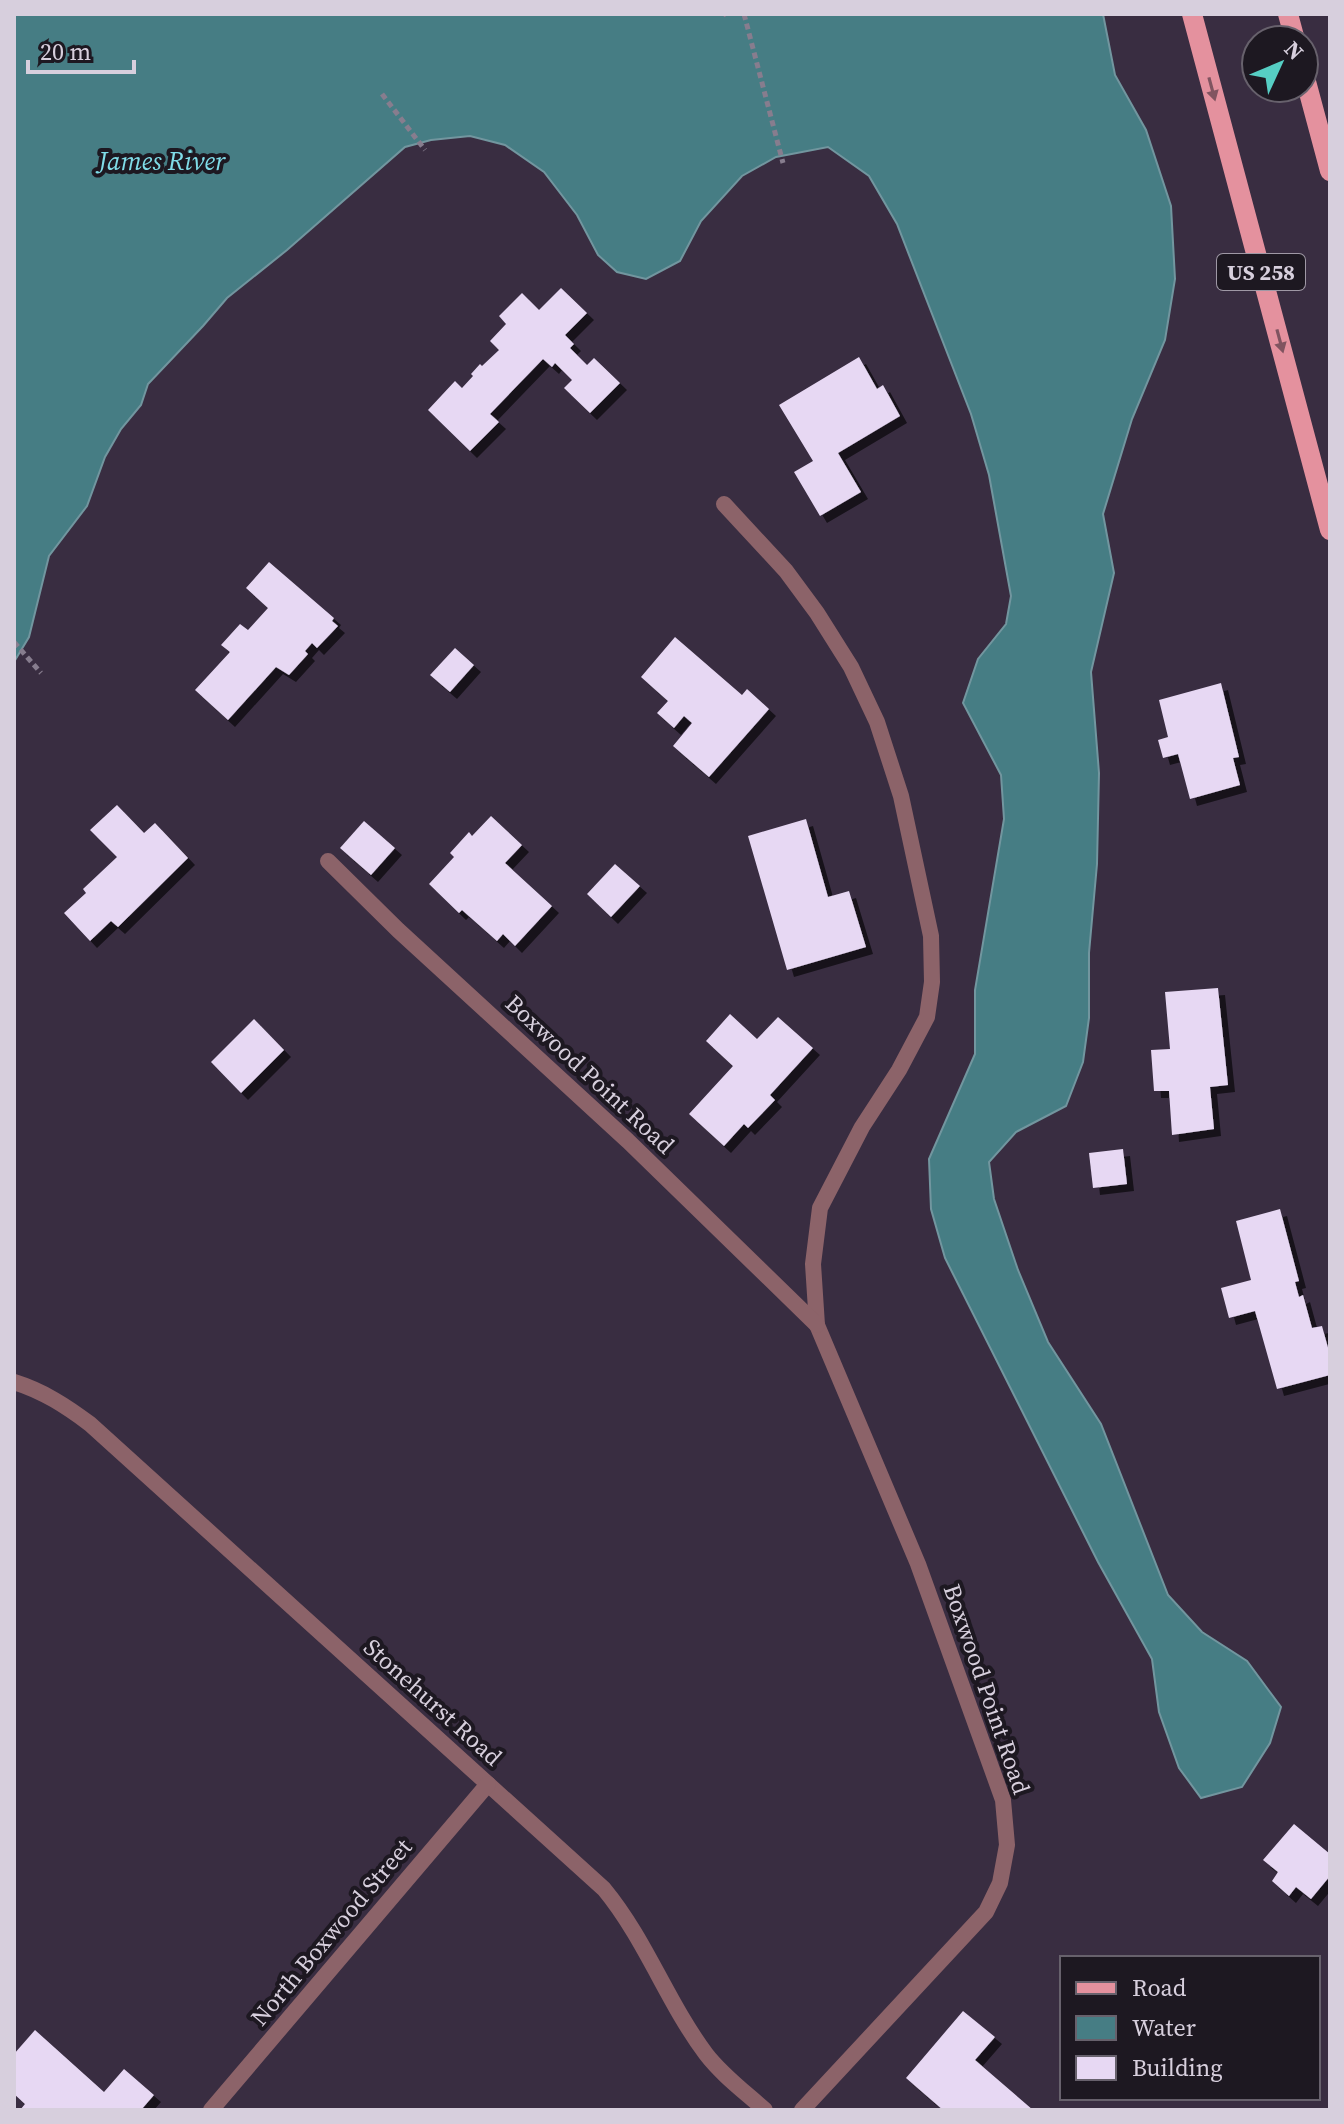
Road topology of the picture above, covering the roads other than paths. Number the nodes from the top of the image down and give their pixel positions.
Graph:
1 (1192, 14) edge
2 (1312, 104) edge
3 (1330, 171) edge
4 (724, 504) dead end
5 (1330, 530) edge
6 (328, 861) dead end
7 (817, 1325) junction
8 (14, 1382) edge
9 (488, 1784) junction
10 (211, 2110) edge
11 (765, 2110) edge
12 (802, 2110) edge

1 -> 5 main road, US 258
2 - 3 main road
4 - 7 street, Boxwood Point Road
6 - 7 street, Boxwood Point Road
7 - 12 street, Boxwood Point Road
8 - 9 street, Stonehurst Road
9 - 10 street, North Boxwood Street
9 - 11 street, Stonehurst Road

